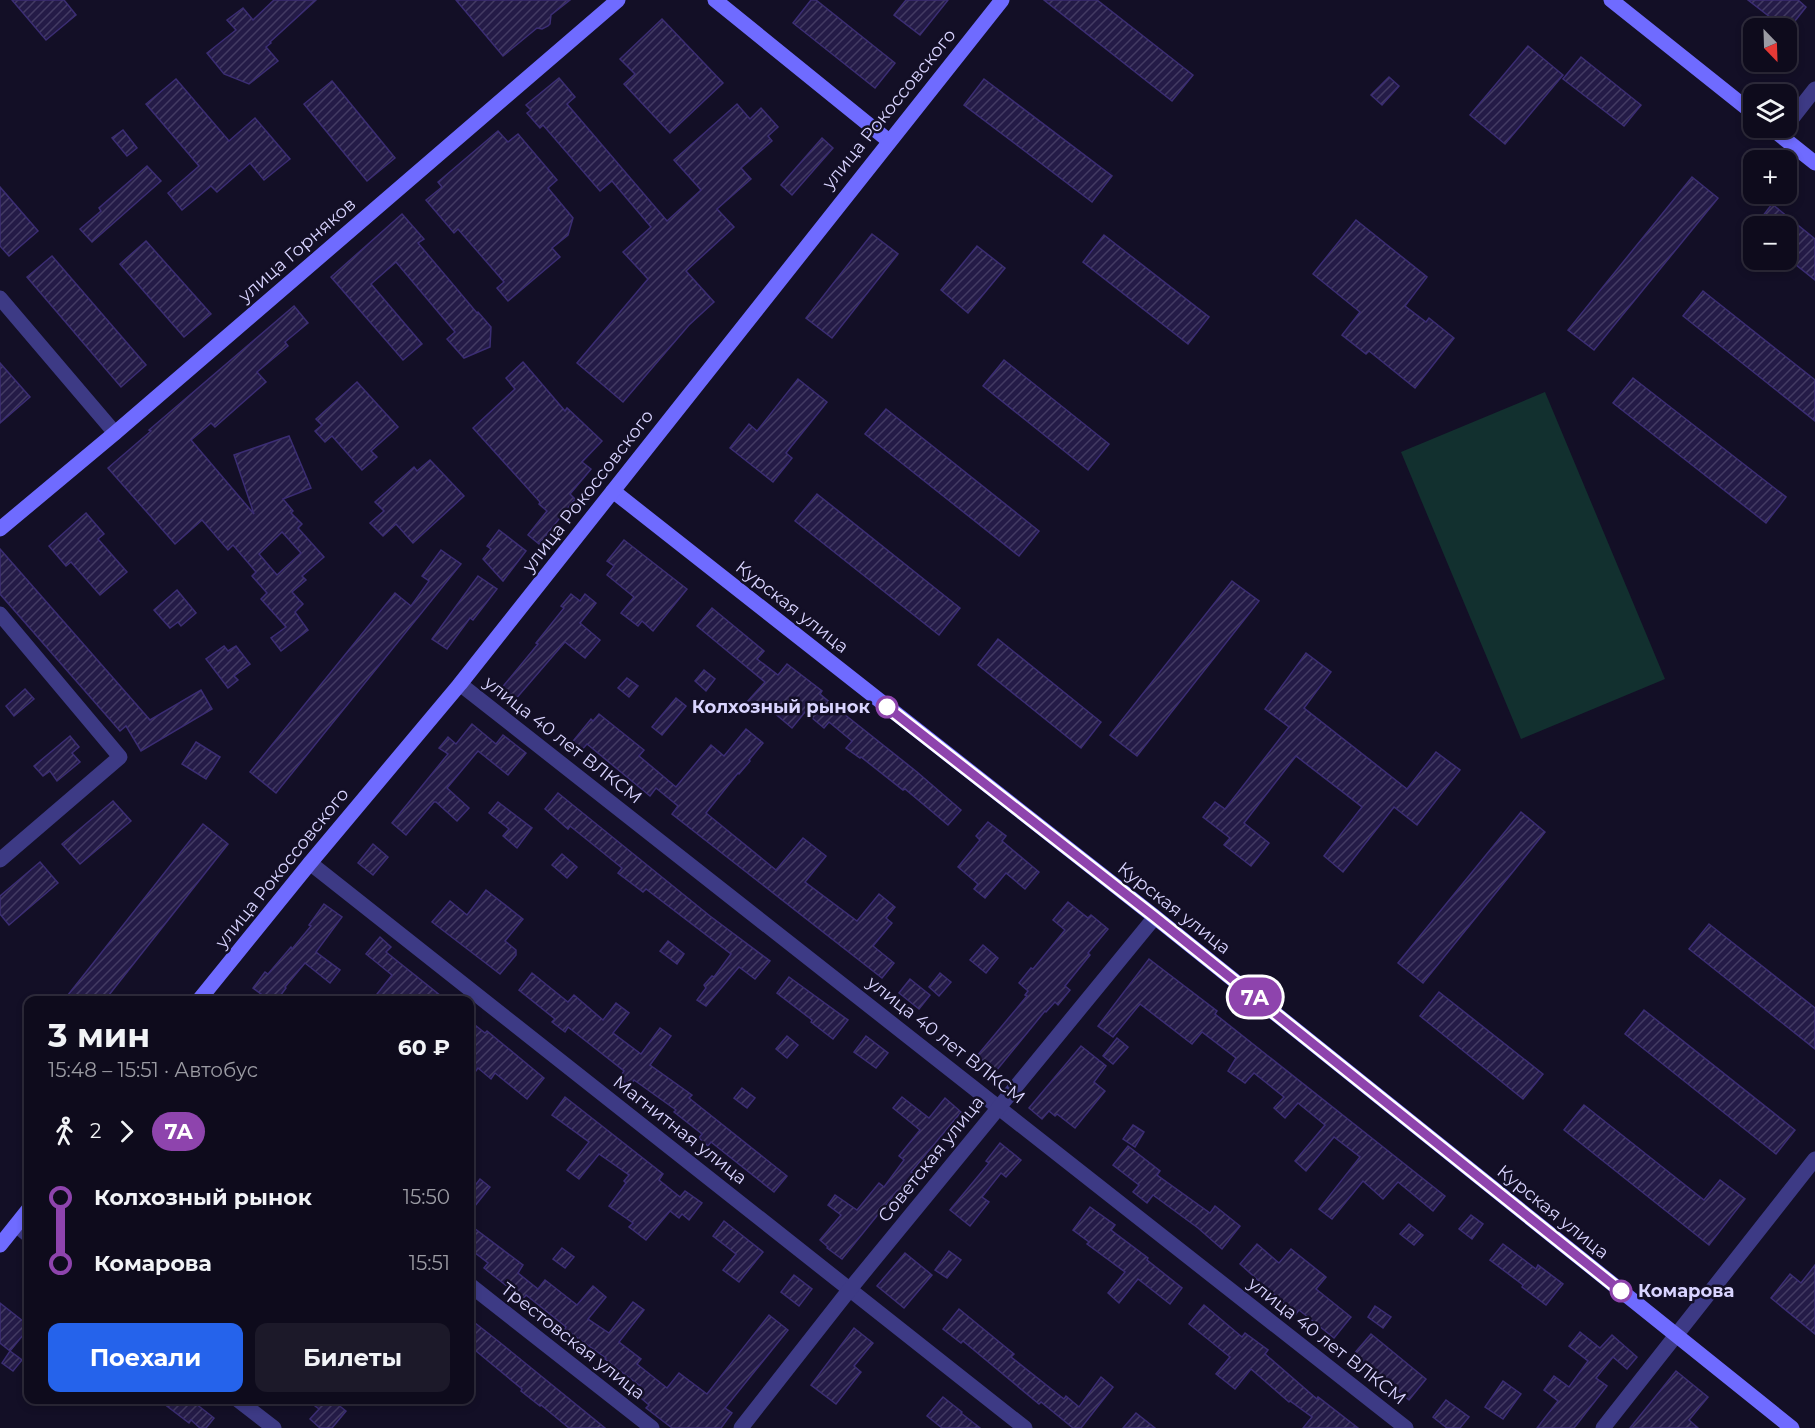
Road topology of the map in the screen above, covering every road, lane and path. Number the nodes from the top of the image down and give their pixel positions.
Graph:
1 (618, 0) edge
2 (715, 0) edge
3 (1002, 0) edge
4 (1611, 0) edge
5 (1815, 89) edge
6 (1743, 105) edge
7 (1797, 110) edge
8 (1790, 138) edge
9 (889, 141) junction
10 (1815, 163) edge
11 (0, 298) edge
12 (115, 433) junction
13 (613, 491) junction
14 (0, 529) edge
15 (0, 614) edge
16 (460, 684) junction
17 (0, 860) edge
18 (310, 863) junction
19 (1155, 917) junction
20 (202, 996) edge
21 (999, 1106) junction
22 (1815, 1159) edge
23 (22, 1230) edge
24 (0, 1245) edge
25 (474, 1288) edge
26 (850, 1289) junction
27 (1675, 1335) junction
28 (243, 1404) edge
29 (274, 1428) edge
30 (652, 1428) edge
31 (741, 1428) edge
32 (1025, 1428) edge
33 (1406, 1428) edge
34 (1603, 1428) edge
35 (1792, 1428) edge

1 - 12 main road, улица Горняков
2 - 9 main road
3 - 9 main road, улица Рокоссовского
4 - 6 main road
5 - 7 street
8 - 10 main road
9 - 13 main road, улица Рокоссовского
11 - 12 street
12 - 14 main road, улица Горняков
13 - 16 main road, улица Рокоссовского
13 - 19 main road, Курская улица
15 - 17 street
16 - 18 main road, улица Рокоссовского
16 - 21 street, улица 40 лет ВЛКСМ
18 - 20 main road, улица Рокоссовского
18 - 26 street, Магнитная улица
19 - 21 street, Советская улица
19 - 27 main road, Курская улица
21 - 26 street, Советская улица
21 - 33 street, улица 40 лет ВЛКСМ
22 - 27 street
23 - 24 main road
25 - 30 street, Трестовская улица
26 - 31 street, Советская улица
26 - 32 street, Магнитная улица
27 - 34 street
27 - 35 main road, Курская улица
28 - 29 street

